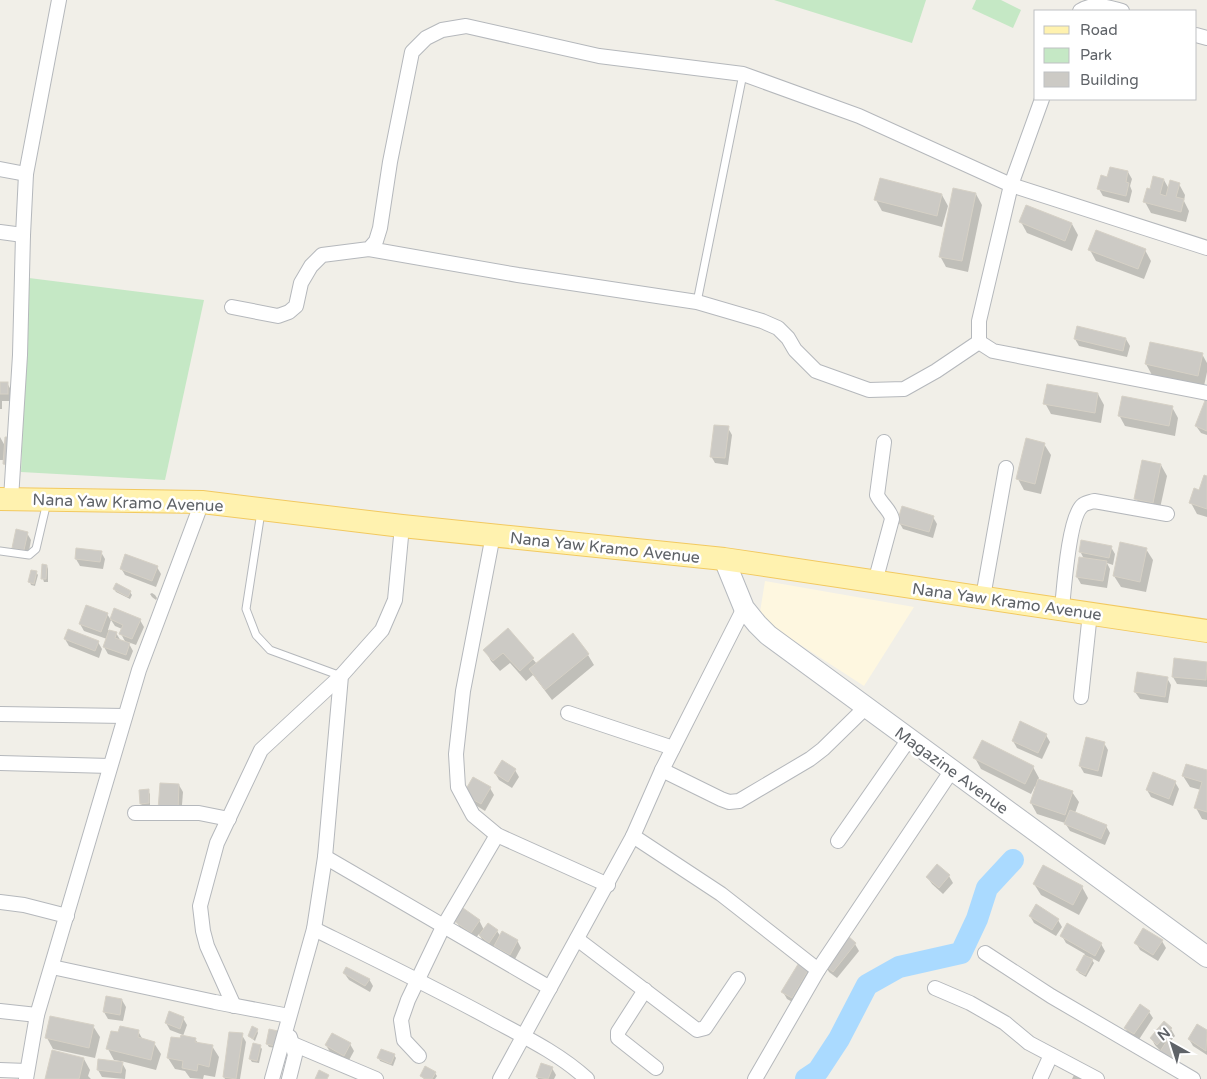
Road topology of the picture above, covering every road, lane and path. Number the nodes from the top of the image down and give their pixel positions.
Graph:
1 (58, 0) edge
2 (1103, 2) edge
3 (1081, 10) edge
4 (1120, 10) edge
5 (743, 74) junction
6 (1042, 100) edge
7 (0, 169) edge
8 (26, 174) junction
9 (1011, 184) junction
10 (0, 232) edge
11 (23, 235) junction
12 (1207, 248) edge
13 (369, 249) junction
14 (697, 302) junction
15 (232, 307) dead end
16 (979, 342) junction
17 (1207, 393) edge
18 (884, 442) dead end
19 (1006, 468) dead end
20 (5, 499) edge
21 (48, 499) junction
22 (202, 502) junction
23 (262, 510) junction
24 (1168, 514) dead end
25 (402, 526) junction
26 (493, 535) junction
27 (0, 551) edge
28 (724, 559) junction
29 (875, 582) junction
30 (982, 597) junction
31 (744, 608) junction
32 (1062, 608) junction
33 (1090, 613) junction
34 (1207, 631) edge
35 (342, 676) junction
36 (1081, 697) dead end
37 (866, 707) junction
38 (568, 713) dead end
39 (0, 714) edge
40 (125, 716) junction
41 (909, 739) junction
42 (673, 748) junction
43 (0, 763) edge
44 (110, 766) junction
45 (662, 770) junction
46 (952, 770) junction
47 (135, 813) dead end
48 (229, 818) junction
49 (497, 835) junction
50 (634, 836) junction
51 (838, 841) dead end
52 (325, 857) junction
53 (608, 885) junction
54 (0, 902) edge
55 (67, 916) junction
56 (443, 927) junction
57 (314, 929) junction
58 (578, 939) junction
59 (985, 953) dead end
60 (1207, 957) edge
61 (52, 967) junction
62 (818, 970) junction
63 (738, 979) dead end
64 (418, 980) junction
65 (550, 988) junction
66 (935, 988) dead end
67 (645, 990) junction
68 (234, 1006) junction
69 (0, 1011) edge
70 (37, 1016) junction
71 (288, 1022) junction
72 (524, 1036) junction
73 (293, 1044) junction
74 (1051, 1055) junction
75 (419, 1056) dead end
76 (656, 1068) dead end
77 (0, 1070) edge
78 (27, 1075) edge
79 (272, 1079) edge
80 (290, 1079) edge
81 (376, 1079) edge
82 (500, 1079) edge
83 (586, 1079) edge
84 (755, 1079) edge
85 (1040, 1079) edge
86 (1097, 1079) edge
87 (1193, 1079) edge

1 - 8 street
2 - 3 street
2 - 4 street
5 - 9 street
5 - 13 street
5 - 14 lane
6 - 9 street
7 - 8 street
8 - 11 street
9 - 12 street
9 - 16 street
10 - 11 street
11 - 20 street
13 - 14 street
13 - 15 street
14 - 16 street
16 - 17 street
18 - 29 street
19 - 30 street
20 - 21 main road, Nana Yaw Kramo Avenue
21 - 22 main road, Nana Yaw Kramo Avenue
21 - 27 lane
22 - 23 main road, Nana Yaw Kramo Avenue
22 - 40 street
23 - 25 main road, Nana Yaw Kramo Avenue
23 - 35 lane
24 - 32 street
25 - 26 main road, Nana Yaw Kramo Avenue
25 - 35 street
26 - 28 main road, Nana Yaw Kramo Avenue
26 - 49 street
28 - 29 main road, Nana Yaw Kramo Avenue
28 - 31 street, Magazine Avenue
29 - 30 main road, Nana Yaw Kramo Avenue
30 - 32 main road, Nana Yaw Kramo Avenue
31 - 37 street, Magazine Avenue
31 - 42 street
32 - 33 main road, Nana Yaw Kramo Avenue
33 - 34 main road, Nana Yaw Kramo Avenue
33 - 36 street
35 - 48 street
35 - 52 street
37 - 41 street, Magazine Avenue
37 - 45 street
38 - 42 street
39 - 40 street
40 - 44 street
41 - 46 street, Magazine Avenue
41 - 51 street
42 - 45 street
43 - 44 street
44 - 55 street
45 - 50 street
46 - 60 street, Magazine Avenue
46 - 62 street
47 - 48 street
48 - 68 street
49 - 53 street
49 - 56 street
50 - 53 street
50 - 62 street
52 - 56 street
52 - 57 street
53 - 58 street
54 - 55 street
55 - 61 street
56 - 64 street
56 - 65 street
57 - 64 street
57 - 71 street
58 - 65 street
58 - 67 street
59 - 87 street
61 - 68 street
61 - 70 street
62 - 84 street
63 - 67 street
64 - 72 street
64 - 75 street
65 - 72 street
66 - 74 street
67 - 76 street
68 - 71 street
69 - 70 street
70 - 78 street
71 - 73 street
71 - 79 street
72 - 82 street
72 - 83 street
73 - 80 street
73 - 81 street
74 - 85 street
74 - 86 street
77 - 78 street

